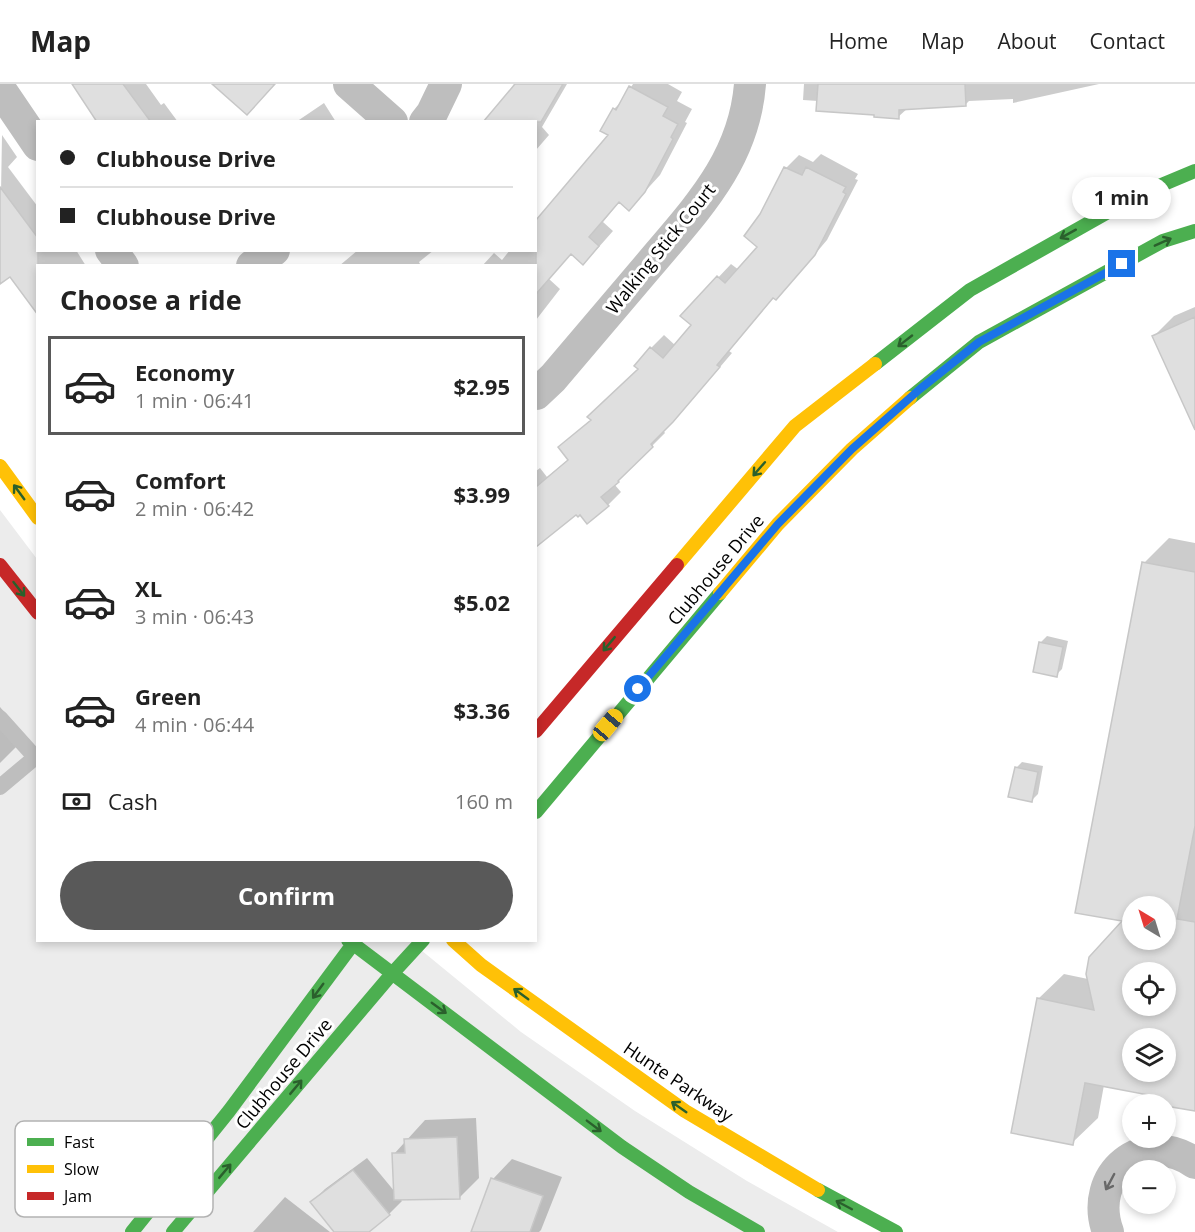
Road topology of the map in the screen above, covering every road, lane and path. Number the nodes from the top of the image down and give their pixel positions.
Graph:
1 (349, 84) edge
2 (446, 84) edge
3 (750, 84) edge
4 (0, 88) edge
5 (390, 120) edge
6 (427, 120) edge
7 (36, 142) edge
8 (1195, 171) edge
9 (1195, 231) edge
10 (271, 252) edge
11 (255, 264) edge
12 (537, 393) edge
13 (0, 466) edge
14 (36, 515) edge
15 (0, 565) edge
16 (36, 610) edge
17 (0, 718) edge
18 (537, 730) edge
19 (36, 756) edge
20 (0, 787) edge
21 (537, 811) edge
22 (352, 942) edge
23 (421, 942) edge
24 (455, 942) edge
25 (390, 976) junction
26 (213, 1131) edge
27 (1195, 1163) edge
28 (213, 1185) edge
29 (144, 1217) edge
30 (186, 1217) edge
31 (132, 1232) edge
32 (173, 1232) edge
33 (758, 1232) edge
34 (896, 1232) edge
35 (1108, 1232) edge

1 - 5 street
2 - 6 street
3 - 12 street, Walking Stick Court
4 - 7 street
8 -> 18 street, Clubhouse Drive
21 -> 9 street, Clubhouse Drive
10 - 11 street
14 -> 13 street
15 -> 16 street
17 - 19 lane
19 - 20 lane
22 - 25 street
22 -> 26 street, Clubhouse Drive
23 - 25 street, Clubhouse Drive
34 -> 24 street, Hunte Parkway
28 -> 25 street, Clubhouse Drive
25 -> 33 street
27 -> 35 street
29 -> 31 street, Clubhouse Drive
32 -> 30 street, Clubhouse Drive

